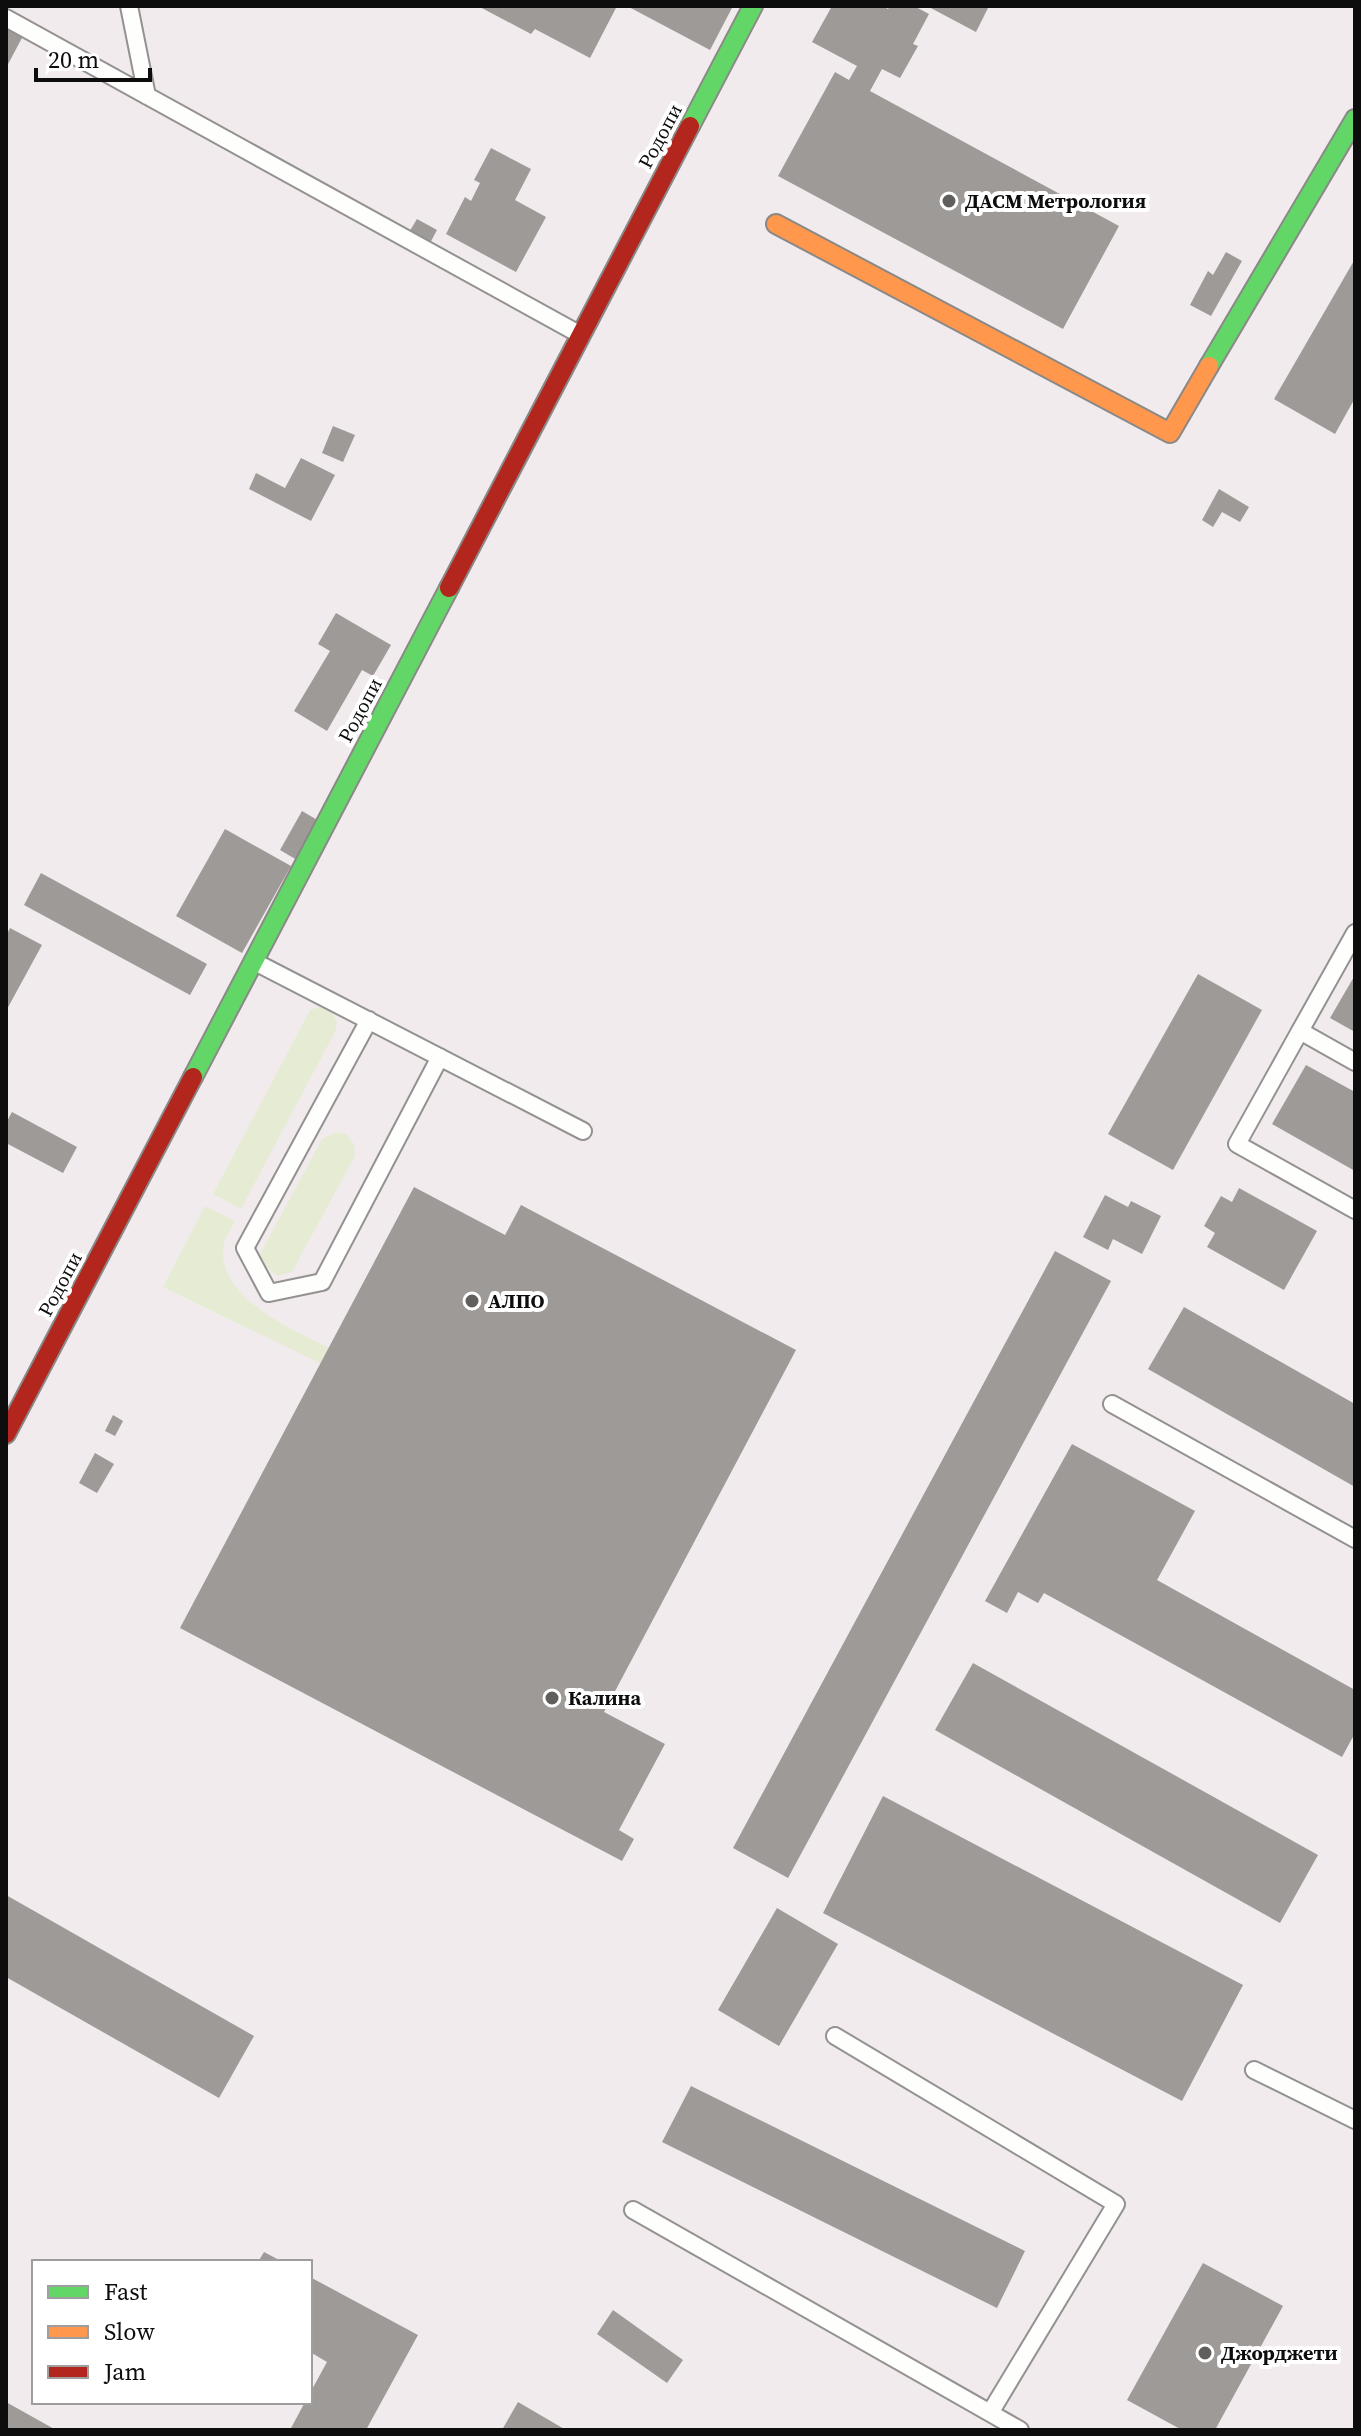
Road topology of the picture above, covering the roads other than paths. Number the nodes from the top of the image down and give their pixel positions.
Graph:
1 (129, 6) edge
2 (753, 6) edge
3 (6, 18) edge
4 (147, 96) junction
5 (1355, 119) edge
6 (776, 224) dead end
7 (580, 335) junction
8 (1355, 933) edge
9 (253, 961) junction
10 (369, 1020) junction
11 (1300, 1031) junction
12 (440, 1057) junction
13 (1355, 1062) edge
14 (583, 1131) dead end
15 (1355, 1210) edge
16 (1112, 1404) dead end
17 (6, 1434) edge
18 (1355, 1539) edge
19 (835, 2036) dead end
20 (1254, 2070) dead end
21 (1355, 2120) edge
22 (633, 2210) dead end
23 (990, 2413) junction
24 (1020, 2430) edge

1 - 4 lane
2 - 7 street, Родопи
3 - 4 lane
4 - 7 lane
5 - 6 street
7 - 9 street, Родопи
8 - 11 lane
9 - 10 lane
9 - 17 street, Родопи
10 - 12 lane
10 - 12 lane
11 - 13 lane
11 - 15 lane
12 - 14 lane
16 - 18 lane
19 - 23 lane
20 - 21 lane
22 - 23 lane
23 - 24 lane

